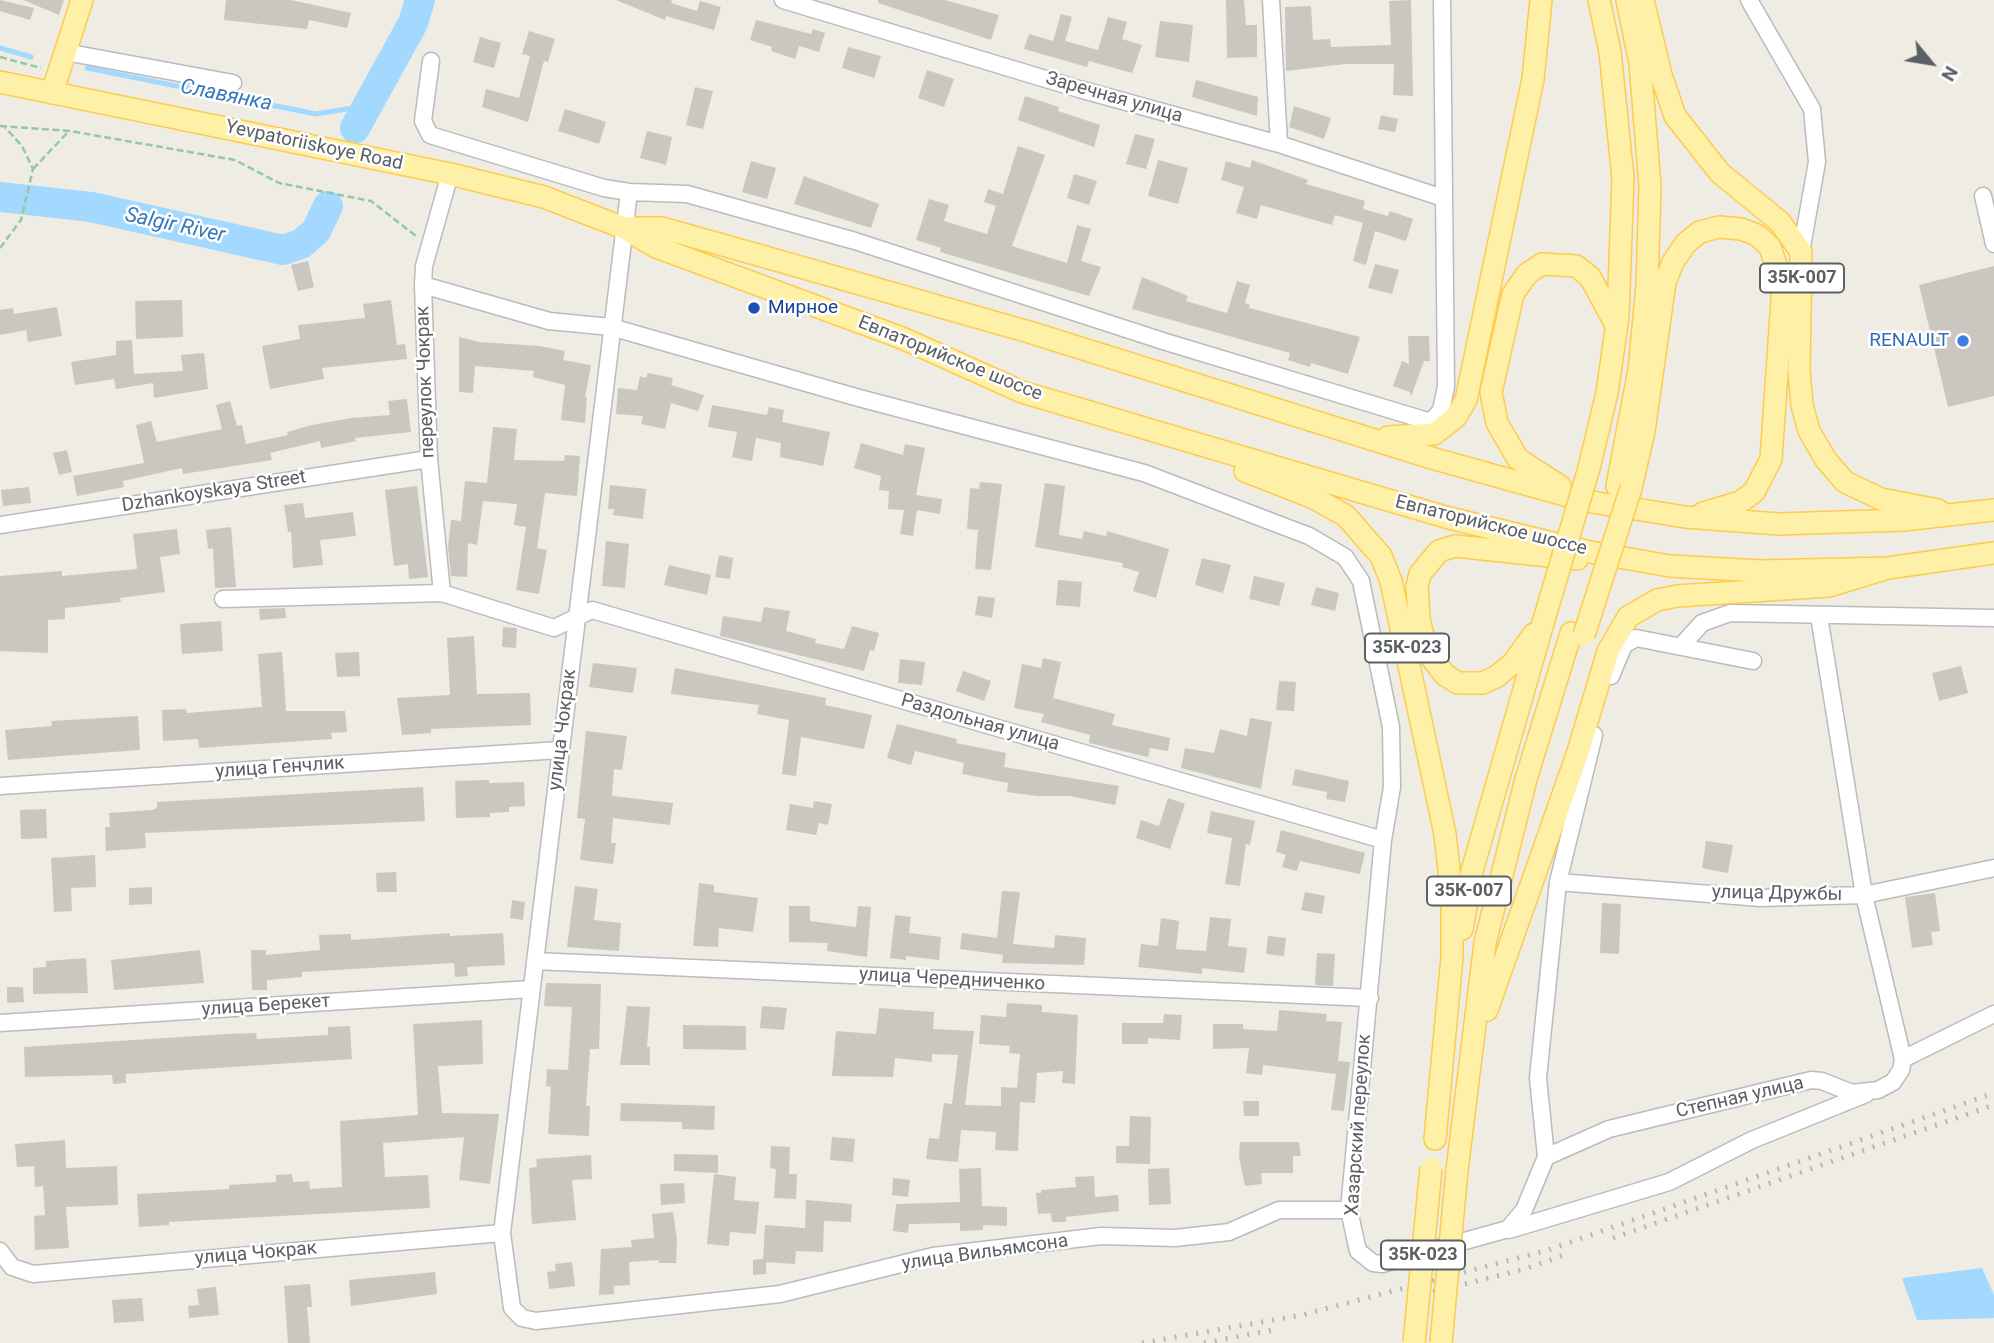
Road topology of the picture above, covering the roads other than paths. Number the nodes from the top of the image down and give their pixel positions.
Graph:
1 (82, 0) edge
2 (783, 0) edge
3 (1271, 0) edge
4 (1442, 0) edge
5 (1541, 0) edge
6 (1599, 0) edge
7 (1627, 0) edge
8 (1643, 0) edge
9 (1749, 0) edge
10 (431, 61) dead end
11 (59, 73) junction
12 (0, 82) edge
13 (233, 83) dead end
14 (1279, 144) junction
15 (450, 174) junction
16 (629, 192) junction
17 (1983, 196) dead end
18 (1443, 198) junction
19 (624, 228) junction
20 (1994, 244) edge
21 (1801, 251) junction
22 (422, 285) junction
23 (611, 327) junction
24 (1616, 327) junction
25 (1022, 391) junction
26 (1371, 436) junction
27 (429, 459) junction
28 (1624, 487) junction
29 (1587, 501) junction
30 (1994, 510) edge
31 (1957, 514) junction
32 (1685, 517) junction
33 (0, 525) edge
34 (1994, 553) edge
35 (1670, 566) junction
36 (1888, 568) junction
37 (442, 593) junction
38 (223, 599) dead end
39 (1819, 616) junction
40 (577, 617) junction
41 (1994, 618) edge
42 (1542, 623) junction
43 (1577, 634) junction
44 (1682, 645) junction
45 (1753, 661) dead end
46 (560, 750) junction
47 (0, 786) edge
48 (1383, 841) junction
49 (1994, 868) edge
50 (1558, 882) junction
51 (1864, 895) junction
52 (535, 961) junction
53 (531, 989) junction
54 (1370, 998) junction
55 (1487, 1010) junction
56 (1994, 1014) edge
57 (0, 1023) edge
58 (1903, 1059) junction
59 (1878, 1090) junction
60 (1460, 1136) junction
61 (1435, 1139) junction
62 (1546, 1157) junction
63 (1432, 1168) joint
64 (1349, 1210) junction
65 (502, 1233) junction
66 (1496, 1234) junction
67 (0, 1251) edge
68 (536, 1321) joint
69 (1414, 1343) edge
70 (1441, 1343) edge

1 - 11 main road
2 - 14 street, Заречная улица
3 - 14 street
4 - 18 street
5 - 26 main road
6 - 24 main road
7 - 28 main road
8 - 21 main road, 35К-007
9 - 21 street
10 - 16 street
11 - 12 main road, Yevpatoriiskoye Road
11 - 13 street
11 - 15 main road, Yevpatoriiskoye Road
14 - 18 street, Заречная улица
15 - 19 main road, Yevpatoriiskoye Road
15 - 22 street, переулок Чокрак
16 - 18 street
16 - 19 street, улица Чокрак
17 - 20 street
19 - 23 street, улица Чокрак
19 - 25 main road, Евпаторийское шоссе
19 - 26 main road, Евпаторийское шоссе
21 - 31 main road, 35К-007
22 - 23 street, Хазарский переулок
22 - 27 street, переулок Чокрак
23 - 40 street, улица Чокрак
23 - 48 street, Хазарский переулок
24 - 29 main road
24 - 42 main road, bridge
25 - 35 main road, Евпаторийское шоссе
25 - 61 main road, 35К-023
26 - 29 main road, Евпаторийское шоссе
27 - 33 street, Dzhankoyskaya Street
27 - 37 street, переулок Чокрак
28 - 32 main road
28 - 43 main road, 35К-023
29 - 32 main road, Евпаторийское шоссе
30 - 31 main road, Евпаторийское шоссе
31 - 32 main road, Евпаторийское шоссе
34 - 36 main road
35 - 36 main road, Евпаторийское шоссе
35 - 42 main road
36 - 55 main road
37 - 38 street, Раздольная улица
37 - 40 street, Раздольная улица
39 - 41 street
39 - 44 street
39 - 51 street
40 - 46 street, улица Чокрак
40 - 48 street, Раздольная улица
42 - 61 main road, 35К-007
43 - 55 main road
43 - 60 main road, 35К-023
44 - 45 street
44 - 50 street
46 - 47 street, улица Генчлик
46 - 52 street, улица Чокрак
48 - 54 street, Хазарский переулок
49 - 51 street, улица Дружбы
50 - 51 street, улица Дружбы
50 - 62 street
51 - 58 street
52 - 53 street, улица Чокрак
52 - 54 street, улица Чередниченко
53 - 57 street, улица Берекет
53 - 65 street, улица Чокрак
54 - 64 street, Хазарский переулок
55 - 60 main road
56 - 58 street
58 - 59 street
59 - 62 street, Степная улица
59 - 66 street
60 - 70 main road, 35К-023, bridge
61 - 63 main road, 35К-007
62 - 66 street, Хазарский переулок
63 - 69 main road, 35К-023, bridge
64 - 66 street, Хазарский переулок
64 - 68 street, улица Вильямсона
65 - 67 street, улица Чокрак
65 - 68 street, улица Чокрак

